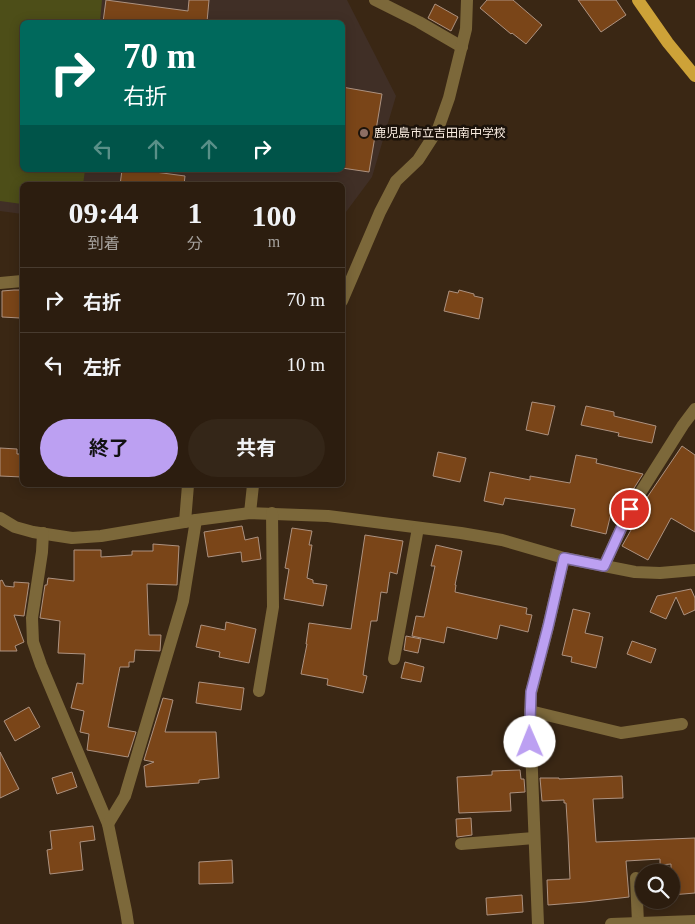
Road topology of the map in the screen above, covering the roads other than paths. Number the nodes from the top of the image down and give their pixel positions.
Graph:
1 (375, 0) edge
2 (467, 0) edge
3 (638, 0) edge
4 (462, 47) junction
5 (695, 76) edge
6 (20, 281) edge
7 (0, 283) edge
8 (345, 293) edge
9 (695, 410) edge
10 (188, 487) edge
11 (253, 487) edge
12 (250, 513) junction
13 (272, 513) junction
14 (0, 518) edge
15 (191, 521) junction
16 (418, 528) junction
17 (44, 533) junction
18 (564, 558) junction
19 (604, 566) junction
20 (695, 570) edge
21 (394, 659) dead end
22 (259, 691) dead end
23 (530, 711) junction
24 (682, 724) dead end
25 (108, 824) junction
26 (534, 838) junction
27 (462, 844) dead end
28 (637, 909) edge
29 (695, 921) edge
30 (638, 923) edge
31 (128, 924) edge
32 (538, 924) edge
33 (611, 924) edge

1 - 4 street
2 - 4 street
3 - 5 main road
4 - 8 street
6 - 7 street
9 - 19 street
10 - 15 street
11 - 12 street
12 - 13 street
12 - 15 street
13 - 16 street
13 - 22 street
14 - 17 street
15 - 17 street
15 - 25 street
16 - 18 street
16 - 21 street
17 - 25 street
18 - 19 street
18 - 23 street
19 - 20 street
23 - 24 street
23 - 26 street
25 - 31 street
26 - 27 street
26 - 32 street
28 - 30 street
29 - 30 street
30 - 33 street

